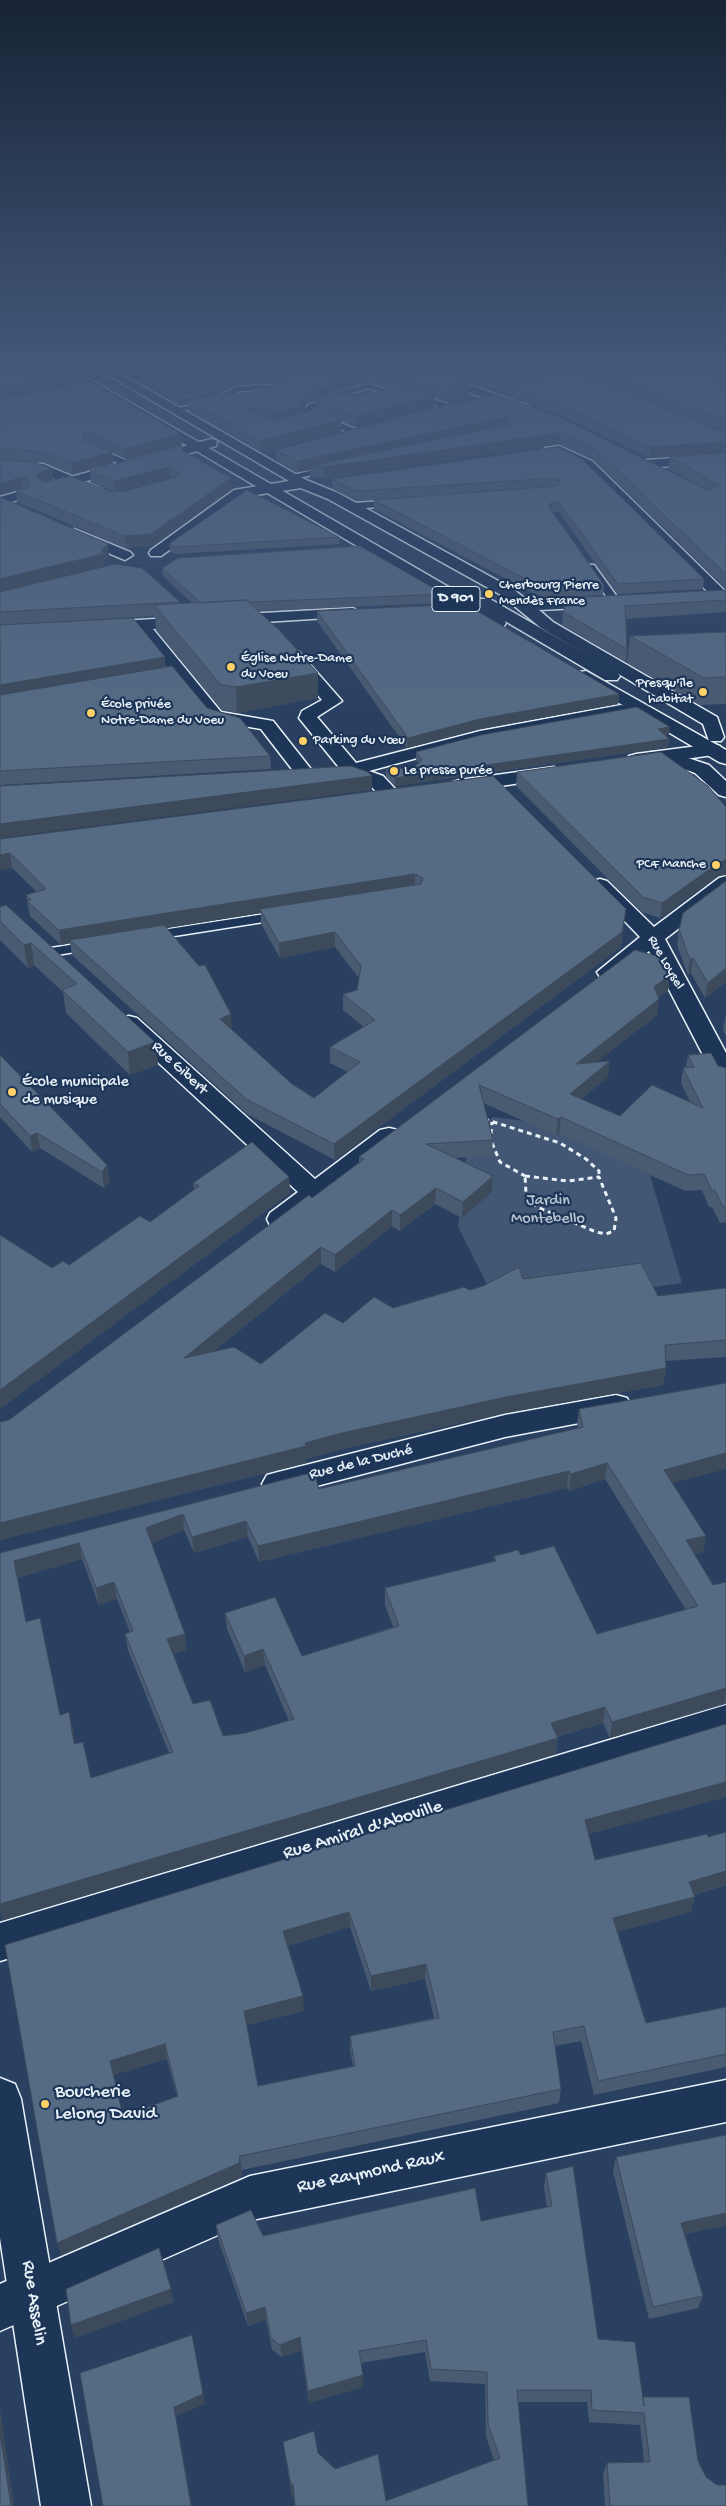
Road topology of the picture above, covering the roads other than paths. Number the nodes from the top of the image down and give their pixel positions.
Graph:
1 (63, 483) edge
2 (75, 483) edge
3 (237, 483) edge
4 (284, 483) edge
5 (290, 483) edge
6 (334, 483) edge
7 (607, 483) edge
8 (287, 484) junction
9 (46, 488) edge
10 (248, 491) junction
11 (24, 494) edge
12 (113, 498) edge
13 (0, 501) edge
14 (411, 502) edge
15 (354, 506) junction
16 (22, 511) edge
17 (57, 526) edge
18 (370, 548) junction
19 (340, 550) edge
20 (156, 553) junction
21 (125, 555) junction
22 (172, 561) edge
23 (587, 562) edge
24 (114, 566) edge
25 (723, 595) edge
26 (701, 596) edge
27 (634, 600) edge
28 (615, 601) junction
29 (469, 606) junction
30 (522, 606) junction
31 (185, 608) edge
32 (441, 608) edge
33 (364, 612) edge
34 (259, 618) junction
35 (200, 622) junction
36 (141, 625) junction
37 (81, 628) edge
38 (640, 707) junction
39 (717, 738) edge
40 (652, 758) junction
41 (613, 764) edge
42 (574, 770) edge
43 (353, 772) junction
44 (305, 773) junction
45 (285, 775) edge
46 (711, 775) junction
47 (497, 781) junction
48 (438, 789) edge
49 (726, 791) edge
50 (409, 792) edge
51 (390, 795) junction
52 (365, 798) edge
53 (516, 800) edge
54 (586, 871) edge
55 (726, 882) edge
56 (297, 913) edge
57 (33, 934) edge
58 (140, 938) edge
59 (653, 938) junction
60 (110, 942) edge
61 (52, 952) junction
62 (73, 972) edge
63 (590, 985) edge
64 (110, 1005) edge
65 (726, 1076) edge
66 (412, 1119) edge
67 (314, 1193) junction
68 (259, 1234) edge
69 (640, 1402) edge
70 (248, 1492) edge
71 (726, 1721) edge
72 (0, 1942) edge
73 (0, 2099) edge
74 (726, 2101) edge
75 (16, 2302) edge
76 (66, 2506) edge

1 - 9 street
2 - 12 street
3 - 10 street
4 - 8 street, D 901
5 - 8 lane
6 - 8 street
7 - 25 street
8 - 10 street
8 - 15 street
8 - 18 street, D 901
8 - 39 street, D 901
10 - 20 street
11 - 13 street
13 - 16 street
14 - 15 lane
15 - 30 street
17 - 21 street
18 - 19 street
18 - 29 street, D 901
20 - 21 street
20 - 22 street
21 - 24 street
23 - 28 lane
25 - 26 street
27 - 28 street
28 - 30 street
29 - 32 street
29 - 38 street, D 901
30 - 39 street
31 - 35 street
33 - 34 street
34 - 35 street
34 - 43 street
35 - 36 street
36 - 37 street
36 - 44 street
38 - 39 street, D 901
38 - 43 street
39 - 40 street
39 - 46 street
40 - 41 street
40 - 46 street
42 - 47 street
43 - 44 street
43 - 51 street
44 - 45 street
46 - 49 street
47 - 48 street
47 - 53 street
50 - 51 street
51 - 52 street
54 - 59 street, Rue Loysel
55 - 59 street
56 - 58 lane
57 - 61 street
59 - 63 street
59 - 65 street, Rue Loysel
60 - 61 lane
61 - 62 street
64 - 67 street, Rue Gibert
66 - 67 street
67 - 68 street
69 - 70 street, Rue de la Duché
71 - 72 street, Rue Amiral d'Aboville
73 - 75 street, Rue Asselin
74 - 75 street, Rue Raymond Raux
75 - 76 street, Rue Asselin

